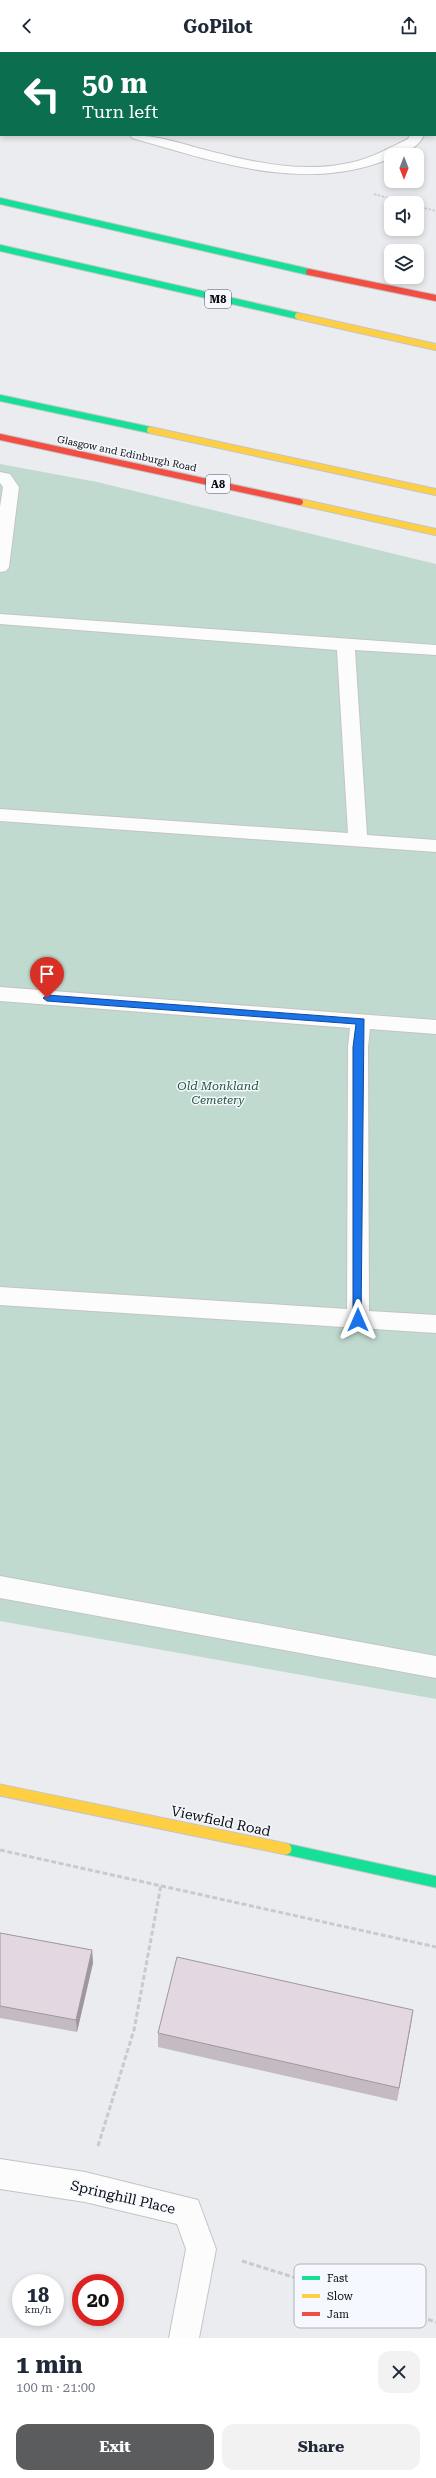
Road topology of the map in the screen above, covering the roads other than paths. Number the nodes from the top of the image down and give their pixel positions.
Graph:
1 (141, 136) edge
2 (417, 136) edge
3 (0, 200) edge
4 (0, 248) edge
5 (436, 298) edge
6 (436, 347) edge
7 (0, 398) edge
8 (0, 437) edge
9 (0, 477) edge
10 (436, 492) edge
11 (436, 532) edge
12 (0, 566) edge
13 (0, 619) edge
14 (341, 644) junction
15 (436, 650) edge
16 (0, 815) edge
17 (358, 840) junction
18 (436, 846) edge
19 (0, 994) edge
20 (361, 1021) junction
21 (436, 1027) edge
22 (0, 1296) edge
23 (358, 1320) junction
24 (436, 1324) edge
25 (0, 1587) edge
26 (436, 1667) edge
27 (0, 1790) edge
28 (436, 1882) edge
29 (0, 2174) edge
30 (184, 2338) edge

1 - 2 street
3 - 5 main road
4 - 6 main road, M8
7 - 10 main road
8 - 11 main road, Glasgow and Edinburgh Road / A8
9 - 12 street
13 - 14 street
14 - 15 street
14 - 17 street
16 - 17 street
17 - 18 street
19 - 20 street
20 - 21 street
20 - 23 street
22 - 23 street
23 - 24 street
25 - 26 street
27 - 28 main road, Viewfield Road
29 - 30 street, Springhill Place

